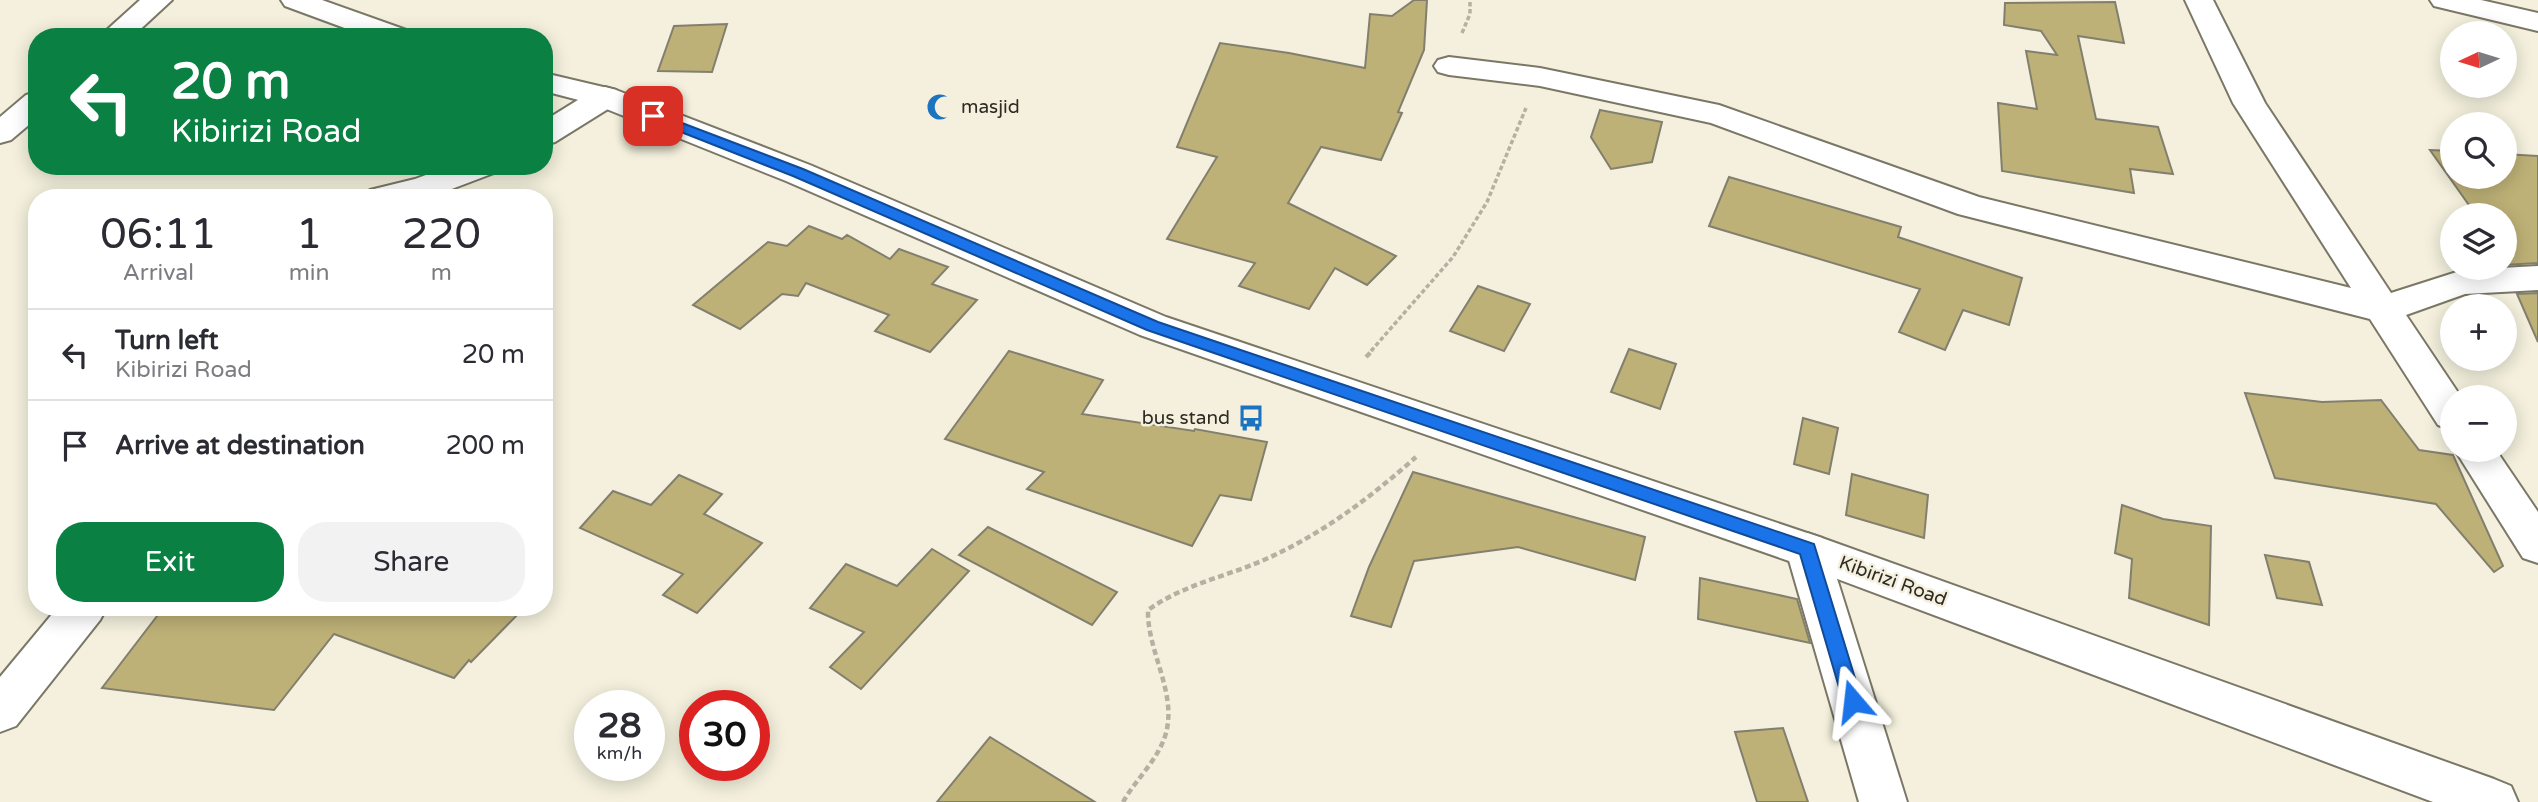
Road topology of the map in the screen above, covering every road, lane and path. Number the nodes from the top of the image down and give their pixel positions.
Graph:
1 (158, 0) edge
2 (295, 0) edge
3 (2199, 0) edge
4 (2444, 0) edge
5 (2538, 22) edge
6 (125, 28) edge
7 (373, 28) edge
8 (1449, 66) dead end
9 (1540, 77) junction
10 (553, 84) edge
11 (28, 91) edge
12 (605, 97) junction
13 (0, 99) edge
14 (28, 110) edge
15 (553, 129) edge
16 (0, 133) edge
17 (458, 175) edge
18 (420, 189) edge
19 (2538, 278) edge
20 (2383, 309) junction
21 (1338, 389) junction
22 (2440, 397) edge
23 (1449, 427) junction
24 (2482, 462) edge
25 (2538, 546) edge
26 (1807, 550) junction
27 (78, 616) edge
28 (0, 711) edge
29 (1123, 802) edge
30 (1883, 802) edge
31 (2494, 802) edge

1 - 6 street
2 - 7 street
3 - 20 street
4 - 5 street
8 - 9 street
9 - 20 street
9 - 21 path
10 - 12 street, Kibirizi Road
11 - 13 street
12 - 15 street
12 - 21 street, Kibirizi Road
14 - 16 street
17 - 18 street
19 - 20 street
20 - 22 street
21 - 23 street, Kibirizi Road
23 - 26 street, Kibirizi Road
23 - 29 path
24 - 25 street
26 - 30 street
26 - 31 street, Kibirizi Road
27 - 28 street

